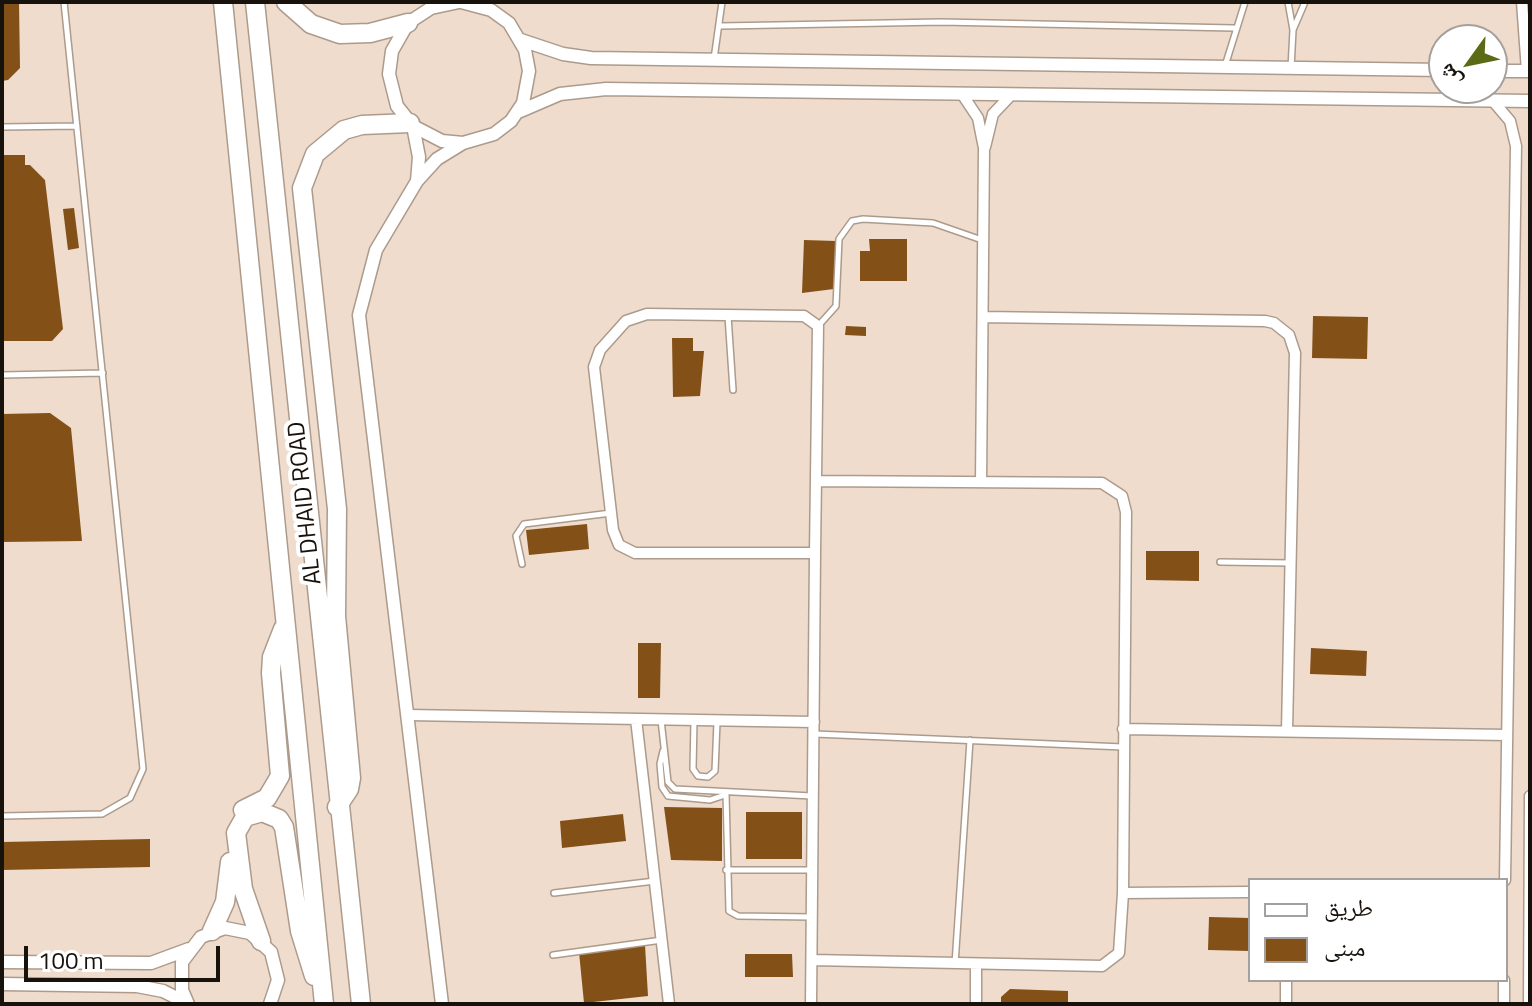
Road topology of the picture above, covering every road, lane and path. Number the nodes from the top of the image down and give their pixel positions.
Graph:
1 (64, 2) edge
2 (223, 2) edge
3 (255, 2) edge
4 (286, 2) edge
5 (460, 2) edge
6 (722, 2) edge
7 (1245, 2) edge
8 (1288, 2) edge
9 (1305, 2) edge
10 (1522, 2) edge
11 (1529, 2) edge
12 (439, 3) edge
13 (1526, 20) junction
14 (408, 23) junction
15 (721, 26) junction
16 (1234, 28) junction
17 (1293, 30) junction
18 (521, 40) junction
19 (714, 60) junction
20 (1224, 67) junction
21 (1291, 68) junction
22 (1428, 70) edge
23 (1528, 71) edge
24 (962, 94) junction
25 (1012, 94) junction
26 (1428, 100) edge
27 (1508, 101) edge
28 (1530, 101) edge
29 (1496, 104) edge
30 (518, 112) junction
31 (412, 124) junction
32 (77, 126) junction
33 (2, 127) edge
34 (463, 143) junction
35 (984, 148) junction
36 (417, 181) junction
37 (983, 240) junction
38 (728, 314) junction
39 (983, 317) junction
40 (818, 326) junction
41 (103, 373) junction
42 (2, 375) edge
43 (733, 390) dead end
44 (818, 481) junction
45 (981, 482) junction
46 (612, 513) junction
47 (815, 553) junction
48 (1220, 562) dead end
49 (1290, 563) junction
50 (522, 564) dead end
51 (284, 626) junction
52 (408, 715) junction
53 (636, 719) junction
54 (661, 720) junction
55 (694, 720) junction
56 (717, 721) junction
57 (814, 728) junction
58 (1123, 729) junction
59 (1287, 731) junction
60 (1507, 735) junction
61 (970, 740) junction
62 (1123, 747) junction
63 (663, 751) junction
64 (726, 794) junction
65 (813, 796) junction
66 (1530, 796) edge
67 (337, 807) junction
68 (2, 816) edge
69 (1530, 838) edge
70 (726, 870) junction
71 (813, 870) junction
72 (1505, 878) edge
73 (655, 881) junction
74 (1248, 892) edge
75 (554, 893) dead end
76 (1123, 893) junction
77 (812, 917) junction
78 (212, 931) junction
79 (662, 940) junction
80 (261, 941) junction
81 (189, 949) junction
82 (553, 955) dead end
83 (812, 960) junction
84 (2, 962) edge
85 (955, 965) junction
86 (976, 966) junction
87 (1286, 982) edge
88 (1504, 982) edge
89 (2, 984) edge
90 (324, 999) edge
91 (188, 1004) edge
92 (270, 1004) edge
93 (361, 1004) edge
94 (442, 1004) edge
95 (669, 1004) edge
96 (811, 1004) edge
97 (976, 1004) edge
98 (1286, 1004) edge
99 (1504, 1004) edge
100 (1529, 1004) edge

1 - 32 lane
2 - 51 highway, AL DHAID ROAD
3 - 67 highway, AL DHAID ROAD
4 - 14 highway
5 - 12 street
5 - 18 street
6 - 15 lane
7 - 16 lane
8 - 17 lane
9 - 17 lane
10 - 13 street
11 - 13 street
12 - 14 street
13 - 23 street
14 - 31 street
15 - 16 lane
15 - 19 lane
16 - 20 lane
17 - 21 lane
18 - 19 street
18 - 30 street
19 - 20 street
20 - 21 street
21 - 22 street
24 - 25 street
24 - 30 street
24 - 35 street
25 - 26 street
25 - 35 street
27 - 28 street
29 - 60 street
30 - 34 street
31 - 34 street
31 - 36 street
31 - 67 highway
32 - 33 lane
32 - 41 lane
34 - 36 street
35 - 37 street
36 - 52 street
37 - 39 street
37 - 40 lane
38 - 40 street
38 - 43 lane
38 - 46 street
39 - 45 street
39 - 49 street
40 - 44 street
41 - 42 lane
41 - 68 lane
44 - 45 street
44 - 47 street
45 - 58 street
46 - 47 street
46 - 50 lane
47 - 57 street
48 - 49 lane
49 - 59 street
51 - 78 highway
51 - 90 highway, AL DHAID ROAD
52 - 53 street
52 - 94 street
53 - 54 street
53 - 73 street
54 - 55 street
54 - 63 lane
55 - 56 street
55 - 56 lane
56 - 57 street
57 - 61 lane
57 - 65 street
58 - 59 street
58 - 62 street
59 - 60 street
60 - 72 street
61 - 62 lane
61 - 85 lane
62 - 76 street
63 - 64 lane
63 - 64 lane
64 - 65 lane
64 - 70 lane
65 - 71 street
66 - 69 street
67 - 93 highway, AL DHAID ROAD
69 - 100 street
70 - 71 lane
70 - 77 lane
71 - 77 street
73 - 75 lane
73 - 79 street
74 - 76 street
76 - 86 street
77 - 83 street
78 - 80 street
78 - 81 street
79 - 82 lane
79 - 95 street
80 - 90 highway
80 - 92 street
81 - 84 street
81 - 91 street
83 - 85 street
83 - 96 street
85 - 86 street
86 - 97 street
87 - 98 street
88 - 99 street
89 - 91 street

